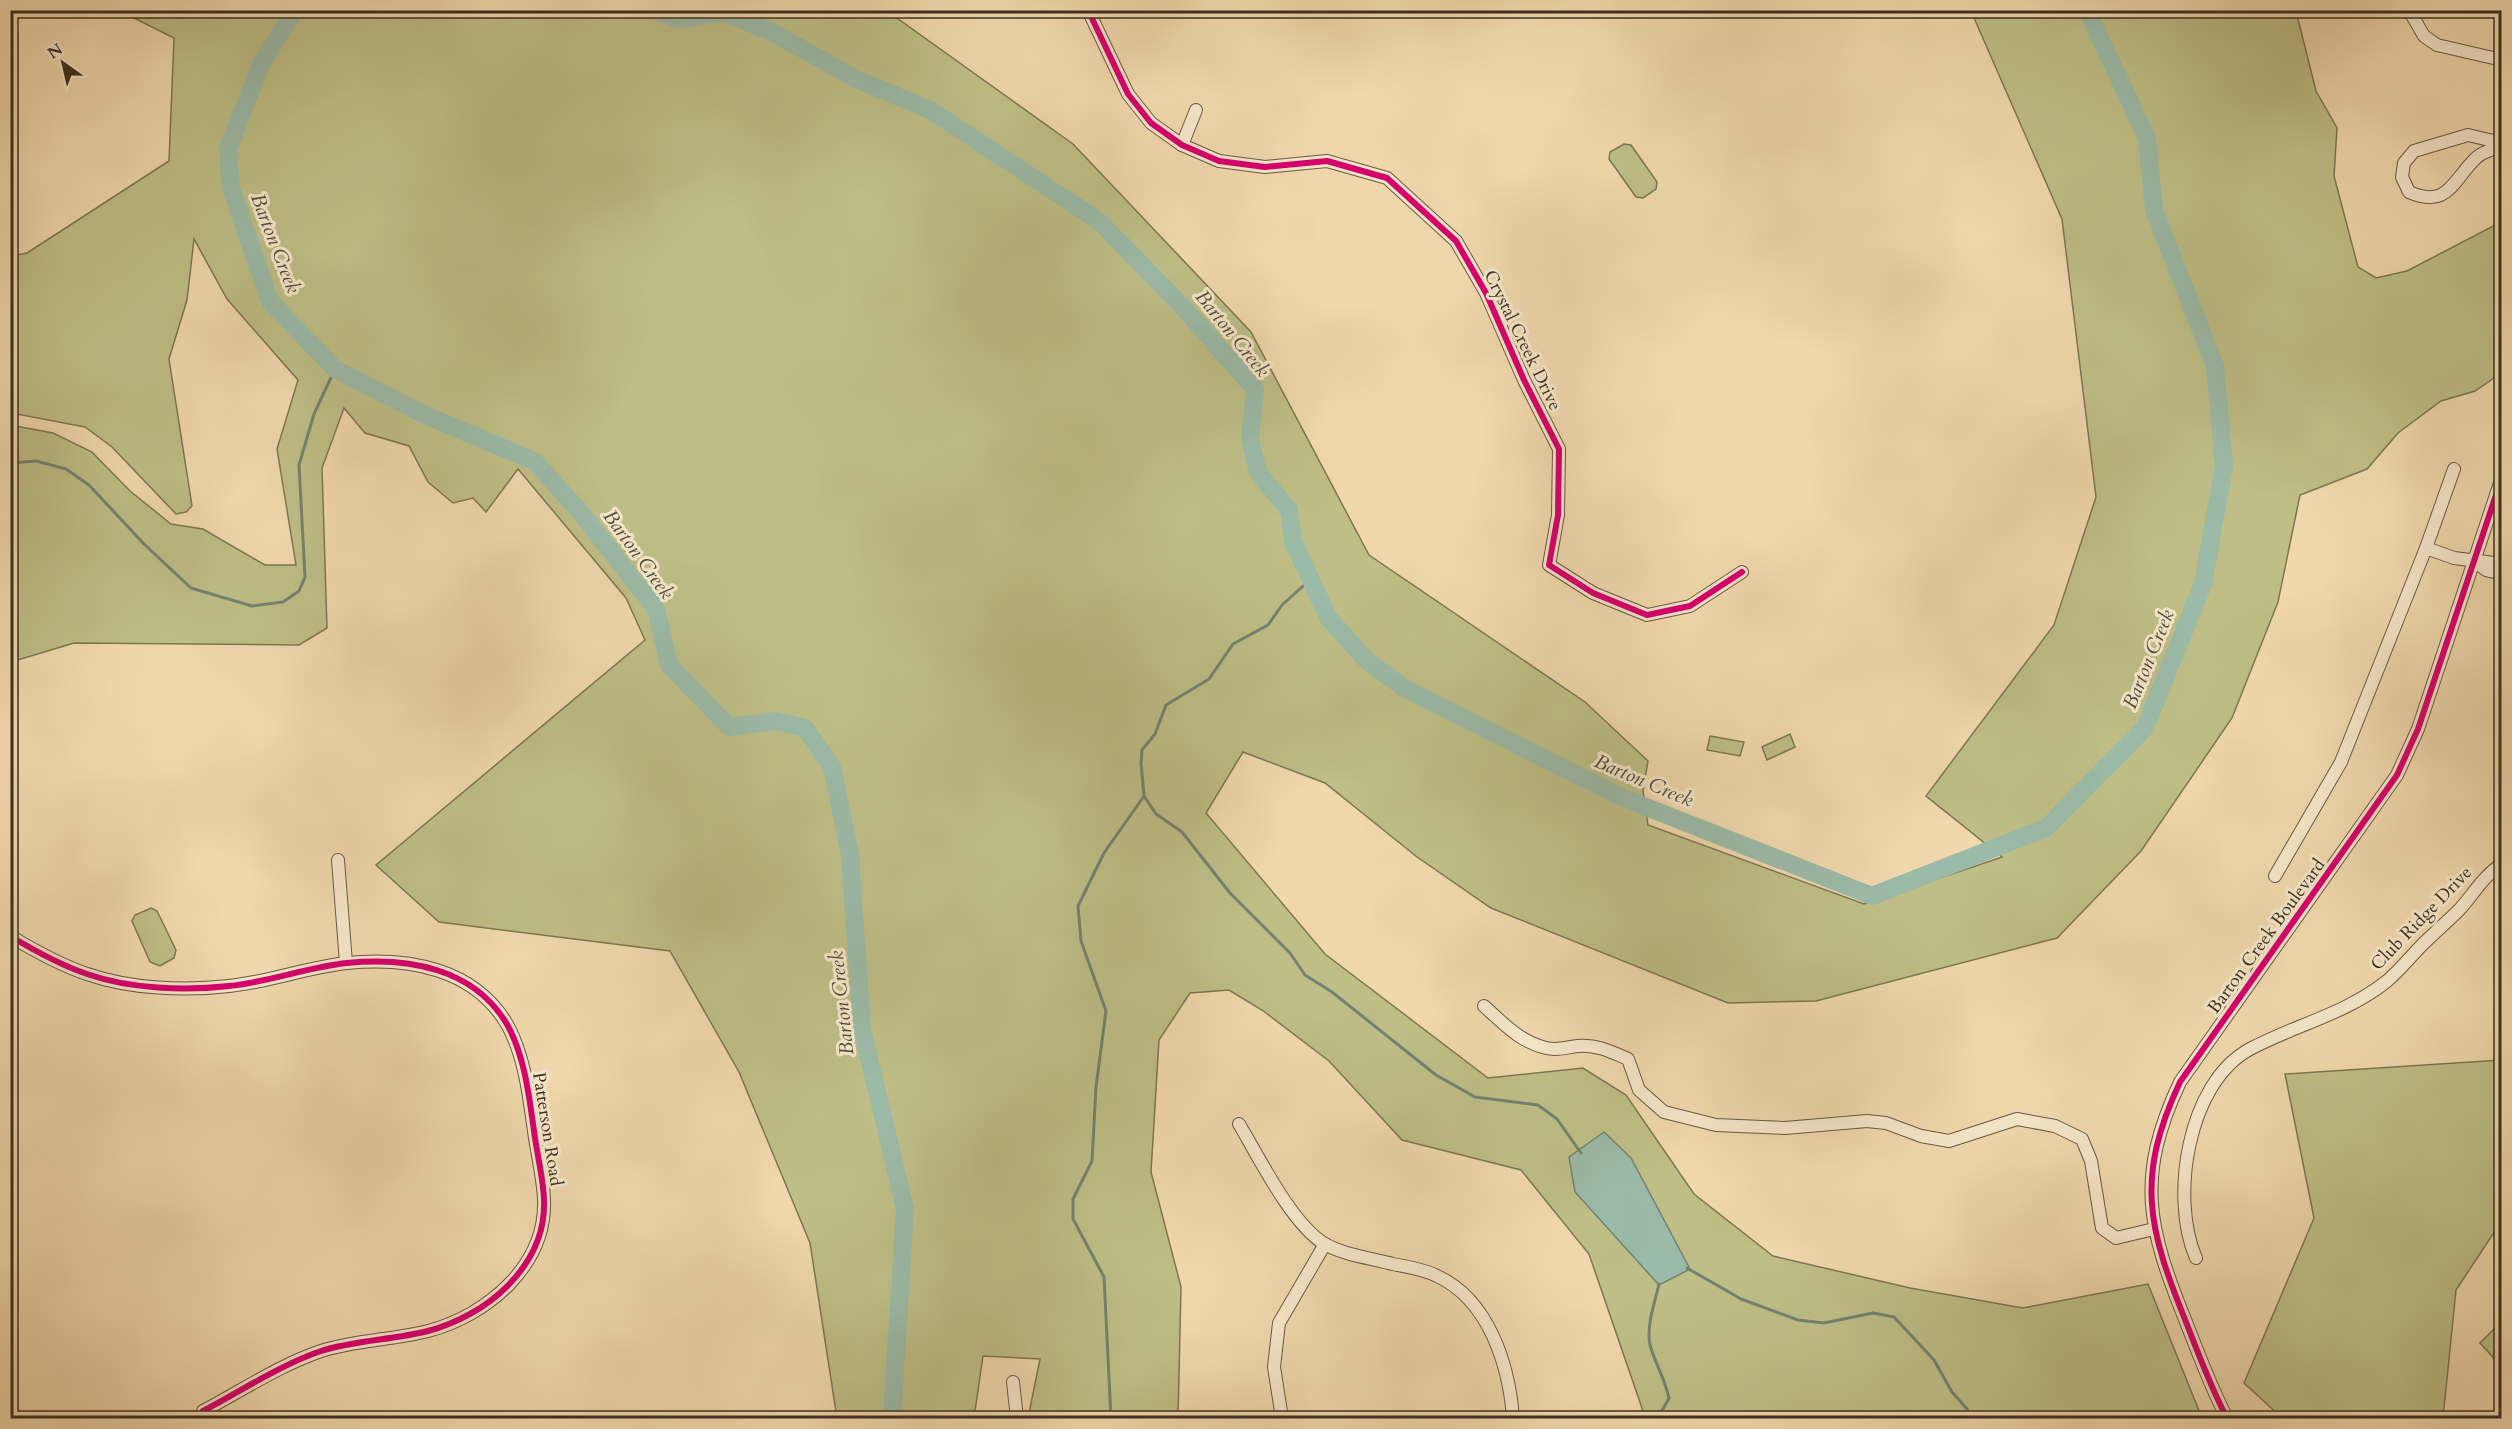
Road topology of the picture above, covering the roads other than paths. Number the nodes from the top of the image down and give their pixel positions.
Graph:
1 (1088, 10) edge
2 (2409, 10) edge
3 (2502, 60) edge
4 (1196, 110) dead end
5 (1182, 145) junction
6 (2502, 145) edge
7 (2454, 469) dead end
8 (2502, 477) edge
9 (2426, 548) junction
10 (2474, 561) junction
11 (2502, 564) edge
12 (1742, 572) dead end
13 (2502, 574) edge
14 (338, 860) dead end
15 (2502, 864) edge
16 (2275, 876) dead end
17 (10, 936) edge
18 (346, 963) junction
19 (1484, 1006) dead end
20 (1239, 1124) dead end
21 (2154, 1228) junction
22 (1325, 1244) junction
23 (2196, 1258) dead end
24 (1014, 1382) dead end
25 (203, 1411) dead end
26 (1017, 1419) edge
27 (1282, 1419) edge
28 (1513, 1419) edge
29 (2227, 1419) edge

1 - 5 street, Crystal Creek Drive
2 - 3 street
4 - 5 street
5 - 12 street, Crystal Creek Drive
6 - 6 street
7 - 9 street
8 - 10 street, Barton Creek Boulevard
9 - 10 street
9 - 16 street
10 - 11 street
10 - 13 street
10 - 21 street, Barton Creek Boulevard
14 - 18 street
15 - 23 street, Club Ridge Drive
17 - 18 street, Patterson Road
18 - 25 street, Patterson Road
19 - 21 street
20 - 22 street
21 - 29 street, Barton Creek Boulevard
22 - 27 street
22 - 28 street
24 - 26 street

